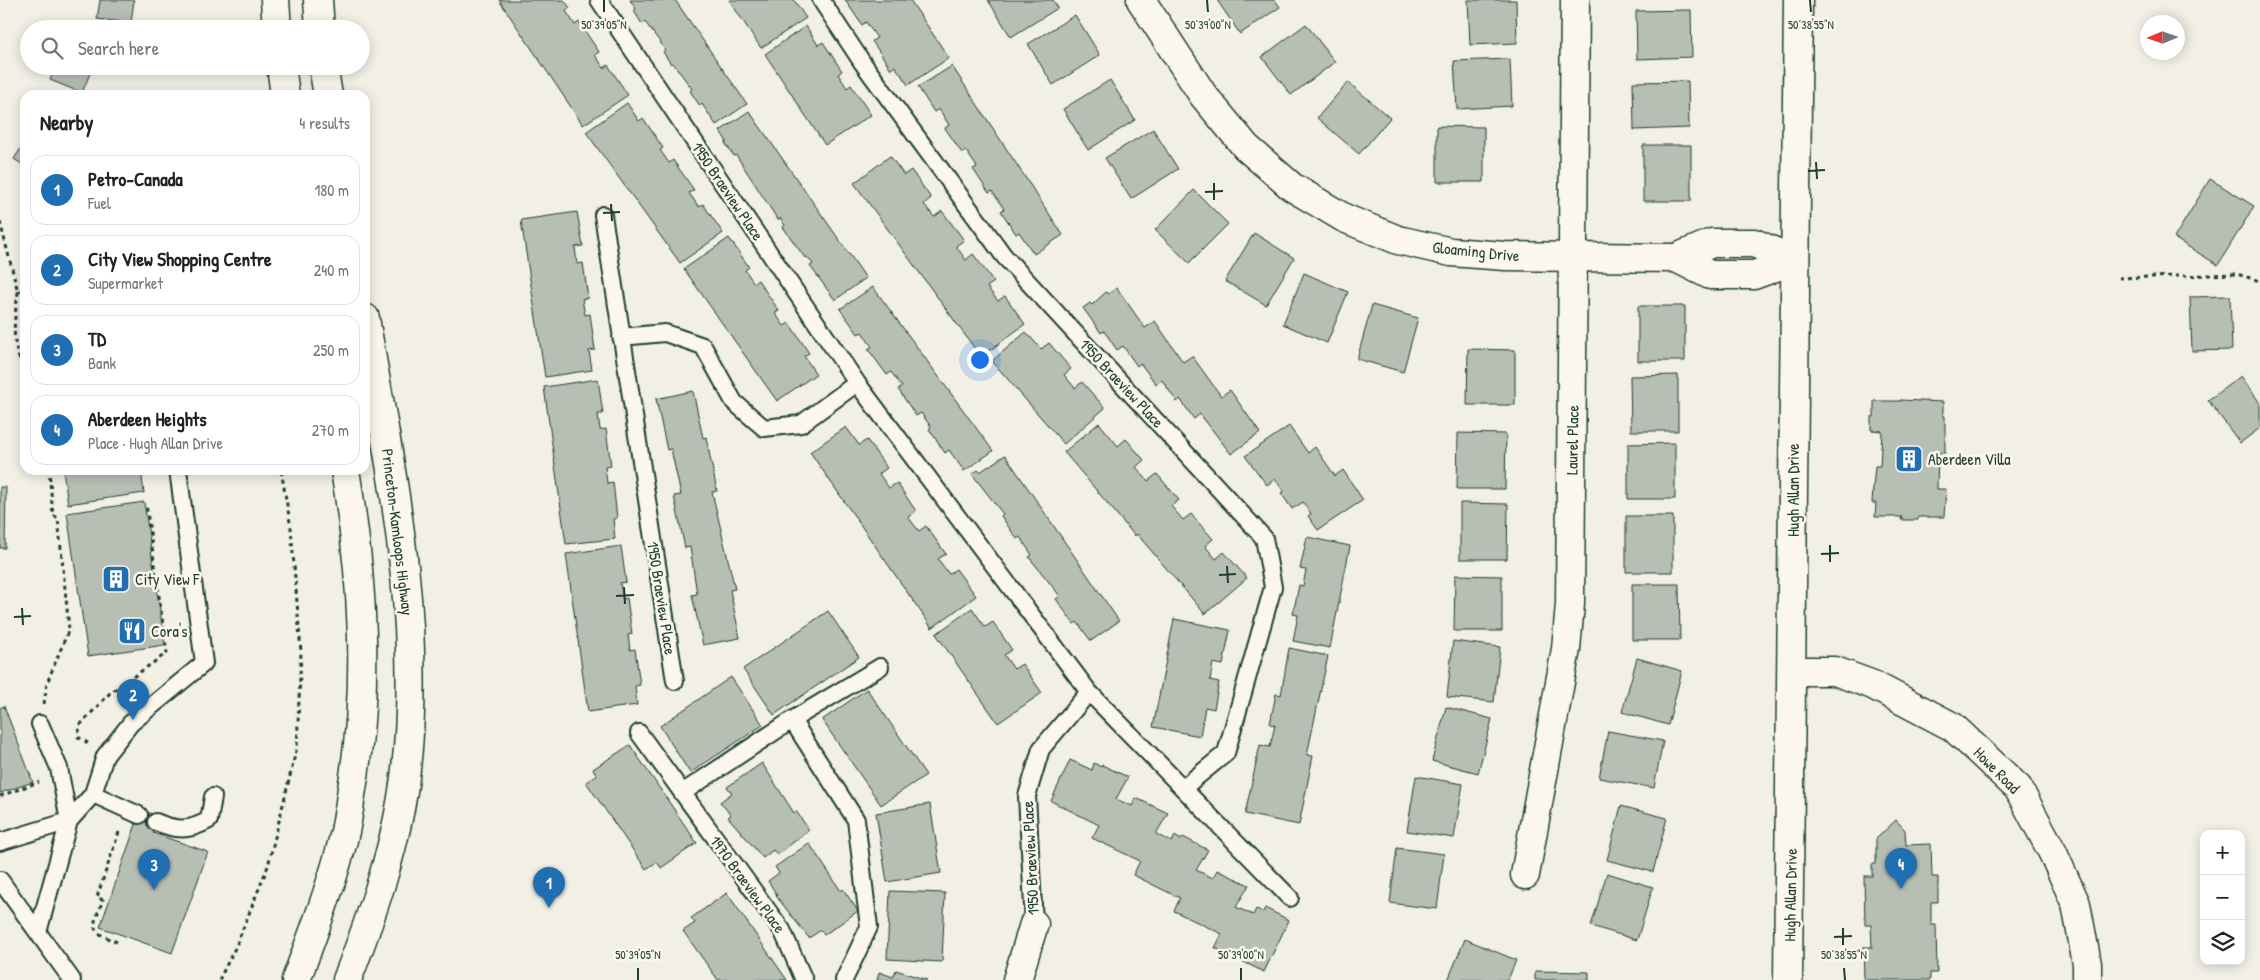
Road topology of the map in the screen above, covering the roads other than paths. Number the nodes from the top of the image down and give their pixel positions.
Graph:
1 (276, 0) edge
2 (318, 0) edge
3 (599, 0) edge
4 (821, 0) edge
5 (1141, 0) edge
6 (1575, 0) edge
7 (1798, 0) edge
8 (277, 20) edge
9 (319, 20) edge
10 (282, 75) edge
11 (325, 75) edge
12 (284, 90) edge
13 (327, 90) edge
14 (603, 215) dead end
15 (1573, 257) junction
16 (1794, 260) junction
17 (621, 337) junction
18 (370, 348) edge
19 (858, 383) junction
20 (179, 475) edge
21 (346, 475) edge
22 (880, 667) dead end
23 (1793, 672) junction
24 (675, 681) dead end
25 (1088, 692) junction
26 (792, 720) junction
27 (40, 724) road end
28 (639, 733) dead end
29 (1183, 788) junction
30 (682, 793) junction
31 (93, 794) junction
32 (214, 797) dead end
33 (140, 815) dead end
34 (69, 821) junction
35 (156, 822) dead end
36 (0, 842) edge
37 (1525, 875) dead end
38 (0, 880) edge
39 (1290, 898) dead end
40 (1034, 924) joint
41 (316, 926) junction
42 (38, 932) junction
43 (72, 980) edge
44 (280, 980) edge
45 (296, 980) edge
46 (346, 980) edge
47 (804, 980) edge
48 (844, 980) edge
49 (1017, 980) edge
50 (1788, 980) edge
51 (2087, 980) edge

1 - 8 main road
2 - 9 main road
3 - 19 lane, 1950 Braeview Place
4 - 29 lane, 1950 Braeview Place
5 - 15 main road, Gloaming Drive
6 - 15 main road, Laurel Place
7 - 16 main road, Hugh Allan Drive
10 - 12 main road
11 - 13 main road
14 - 17 lane, 1950 Braeview Place
15 - 16 main road, Gloaming Drive
15 - 37 main road, Laurel Place
16 - 23 main road, Hugh Allan Drive
17 - 19 lane
17 - 24 lane, 1950 Braeview Place
18 - 46 main road, Princeton-Kamloops Highway
19 - 25 lane, 1950 Braeview Place
20 - 31 lane
21 - 41 main road
22 - 26 lane
23 - 50 main road, Hugh Allan Drive
23 - 51 main road, Howe Road
25 - 29 lane, 1950 Braeview Place
25 - 40 lane, 1950 Braeview Place
26 - 30 lane
26 - 48 lane
27 - 34 lane
28 - 30 lane, 1970 Braeview Place
29 - 39 lane, 1950 Braeview Place
30 - 47 lane, 1970 Braeview Place
31 - 33 lane
31 - 34 lane
32 - 35 lane
34 - 36 lane
34 - 42 lane
38 - 42 lane
40 - 49 main road
41 - 44 main road
41 - 45 main road
42 - 43 lane

